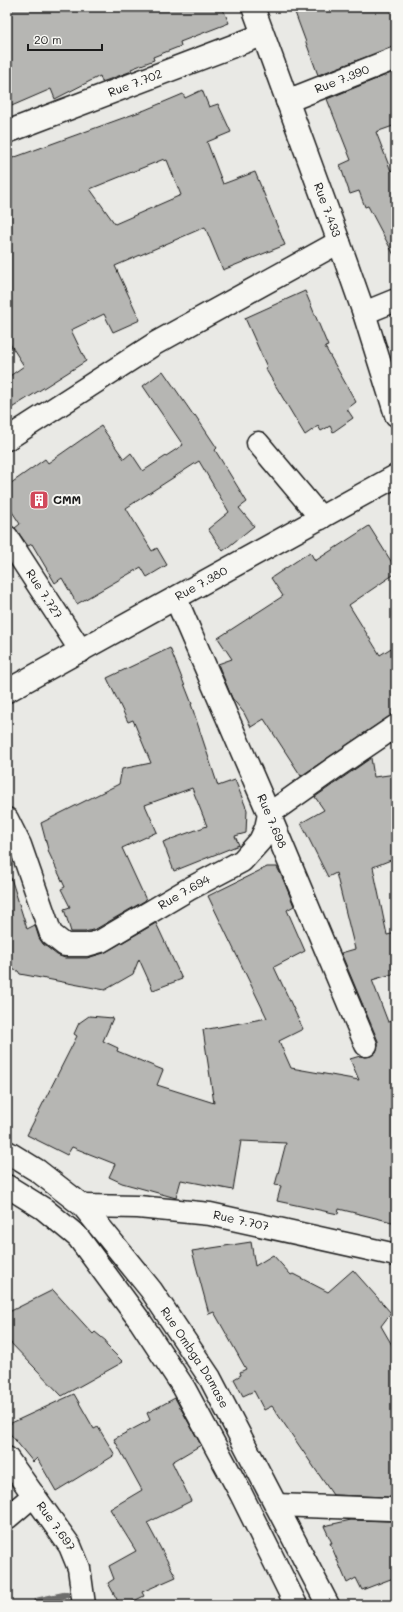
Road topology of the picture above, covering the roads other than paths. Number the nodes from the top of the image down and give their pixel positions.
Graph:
1 (253, 7) edge
2 (262, 35) junction
3 (396, 58) edge
4 (287, 101) junction
5 (7, 132) edge
6 (339, 242) junction
7 (396, 300) edge
8 (364, 313) junction
9 (396, 415) edge
10 (7, 439) edge
11 (258, 443) dead end
12 (396, 476) edge
13 (321, 518) junction
14 (7, 537) edge
15 (176, 599) junction
16 (81, 651) junction
17 (7, 691) edge
18 (396, 726) edge
19 (269, 814) junction
20 (7, 818) edge
21 (366, 1045) dead end
22 (7, 1152) edge
23 (7, 1186) edge
24 (83, 1206) junction
25 (396, 1255) edge
26 (7, 1458) edge
27 (34, 1495) junction
28 (276, 1505) junction
29 (389, 1509) dead end
30 (7, 1518) edge
31 (84, 1605) edge
32 (296, 1605) edge
33 (328, 1605) edge

1 - 2 street, Rue 7.433
2 - 4 street, Rue 7.433
2 - 5 street, Rue 7.702
3 - 4 street, Rue 7.390
4 - 6 street, Rue 7.433
6 - 8 street, Rue 7.433
6 - 10 street
7 - 8 street
8 - 9 street, Rue 7.433
11 - 13 street
12 - 13 street, Rue 7.380
13 - 15 street, Rue 7.380
14 - 16 street, Rue 7.727
15 - 16 street, Rue 7.380
15 - 19 street, Rue 7.698
16 - 17 street, Rue 7.380
18 - 19 street
19 - 20 street, Rue 7.694
19 - 21 street, Rue 7.698
22 - 24 street, Rue Ombga Damase
23 - 32 street, Rue Ombga Damase
24 - 25 street, Rue 7.707
24 - 28 street, Rue Ombga Damase
26 - 27 street, Rue 7.697
27 - 30 street
27 - 31 street, Rue 7.697
28 - 29 street
28 - 33 street, Rue Ombga Damase

